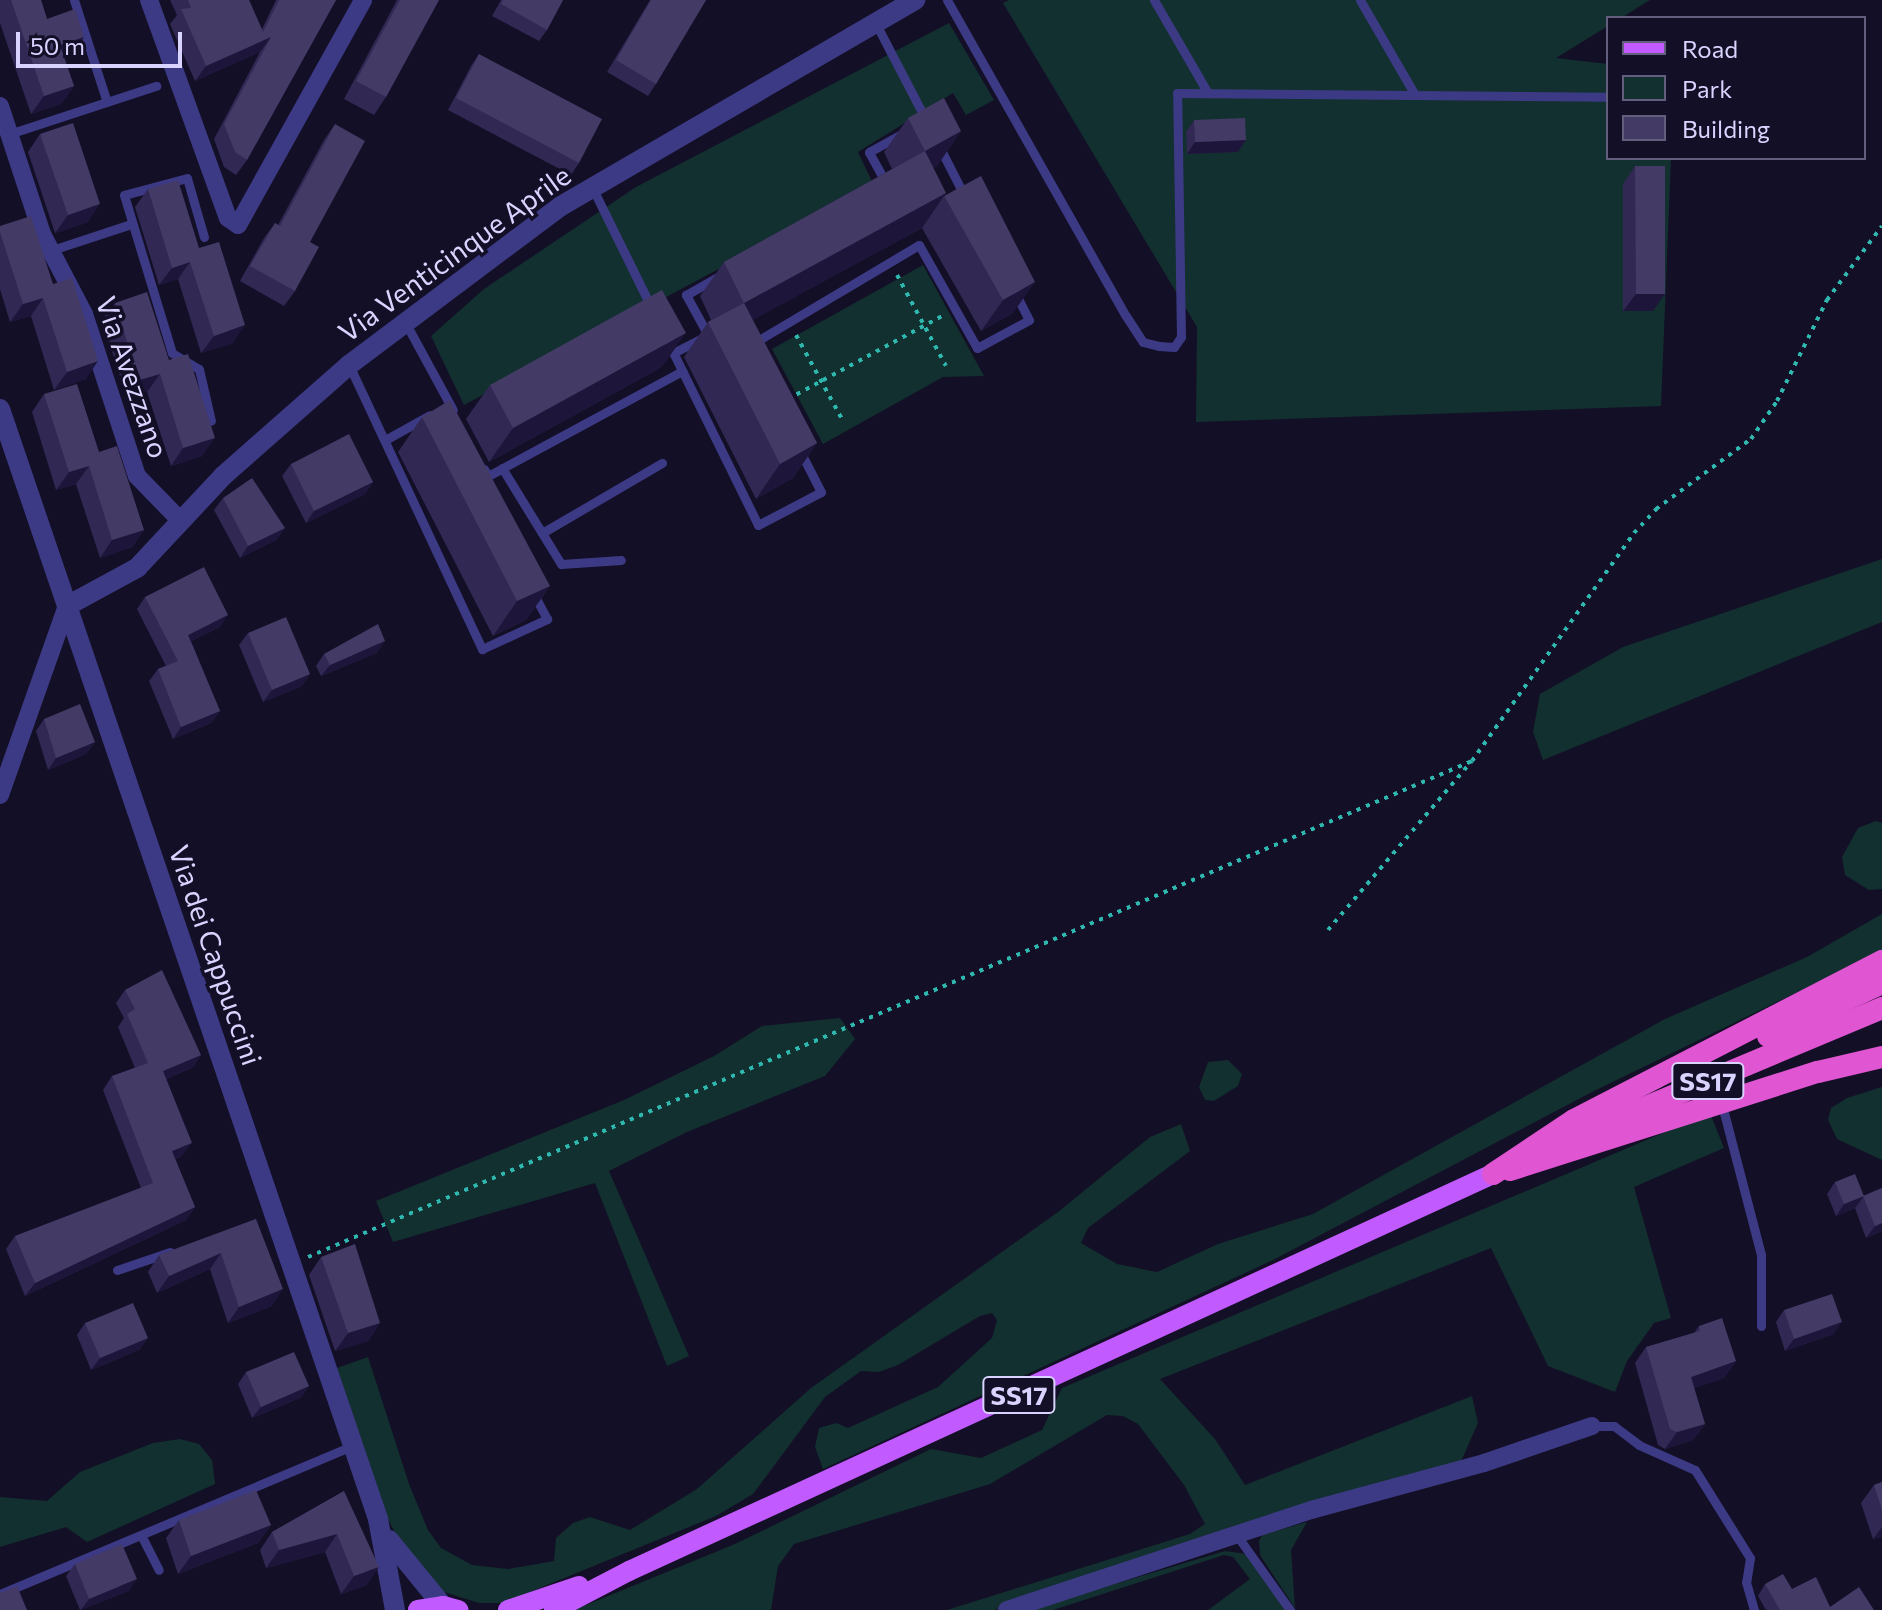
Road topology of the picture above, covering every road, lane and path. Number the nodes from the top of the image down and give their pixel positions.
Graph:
1 (74, 0) edge
2 (149, 0) edge
3 (363, 0) edge
4 (915, 0) edge
5 (947, 0) edge
6 (1154, 0) edge
7 (1360, 0) edge
8 (875, 22) junction
9 (156, 86) dead end
10 (1208, 93) junction
11 (1415, 95) junction
12 (1606, 97) edge
13 (107, 102) junction
14 (0, 106) edge
15 (926, 120) junction
16 (9, 134) junction
17 (591, 187) junction
18 (873, 191) edge
19 (974, 214) edge
20 (131, 224) junction
21 (1882, 226) edge
22 (204, 237) dead end
23 (49, 251) junction
24 (890, 262) junction
25 (739, 265) edge
26 (1009, 280) edge
27 (955, 309) junction
28 (405, 322) junction
29 (789, 322) junction
30 (924, 325) junction
31 (673, 353) junction
32 (753, 359) edge
33 (349, 365) junction
34 (946, 366) dead end
35 (682, 371) junction
36 (821, 381) junction
37 (777, 406) edge
38 (0, 409) edge
39 (458, 420) edge
40 (211, 421) edge
41 (843, 421) dead end
42 (443, 425) edge
43 (385, 440) junction
44 (796, 443) edge
45 (480, 462) edge
46 (662, 463) dead end
47 (502, 468) junction
48 (180, 520) junction
49 (542, 533) junction
50 (621, 560) dead end
51 (525, 577) edge
52 (67, 606) junction
53 (1472, 761) junction
54 (0, 795) edge
55 (1328, 930) dead end
56 (1882, 961) edge
57 (1882, 983) edge
58 (1882, 1008) edge
59 (1882, 1057) edge
60 (1721, 1102) junction
61 (1594, 1128) junction
62 (1493, 1174) junction
63 (189, 1246) edge
64 (292, 1264) junction
65 (117, 1270) dead end
66 (1761, 1326) dead end
67 (1592, 1426) joint
68 (352, 1446) junction
69 (378, 1519) junction
70 (141, 1535) junction
71 (1238, 1537) junction
72 (159, 1570) dead end
73 (629, 1571) junction
74 (0, 1594) edge
75 (450, 1608) edge
76 (395, 1610) edge
77 (418, 1610) edge
78 (508, 1610) edge
79 (554, 1610) edge
80 (1007, 1610) edge
81 (1290, 1610) edge
82 (1754, 1610) edge

1 - 13 lane
2 - 3 street
4 - 8 street, Via Venticinque Aprile
5 - 10 lane
6 - 10 lane
7 - 11 lane
8 - 15 lane
8 - 17 street, Via Venticinque Aprile
9 - 13 lane
10 - 11 lane
11 - 12 lane
13 - 16 lane
14 - 16 street, Via Avezzano
15 - 18 lane
15 - 19 lane
16 - 23 street, Via Avezzano
17 - 28 street, Via Venticinque Aprile
17 - 31 lane
20 - 22 lane
20 - 23 lane
20 - 40 lane
21 - 53 path
23 - 48 street, Via Avezzano
24 - 27 lane
24 - 29 lane
24 - 30 path
25 - 31 lane
26 - 27 lane
27 - 30 path
28 - 33 street, Via Venticinque Aprile
28 - 39 lane
29 - 32 lane
29 - 36 path
30 - 34 path
30 - 36 path
31 - 35 lane
33 - 43 lane
33 - 48 street, Via Venticinque Aprile
35 - 44 lane
35 - 47 lane
36 - 37 path
36 - 41 path
38 - 52 street, Via dei Cappuccini
42 - 43 lane
43 - 51 lane
45 - 47 lane
46 - 49 lane
47 - 49 lane
48 - 52 street, Via Venticinque Aprile
49 - 50 lane
52 - 54 street
52 - 64 street, Via dei Cappuccini
53 - 55 path
53 - 64 path
56 - 62 highway
57 - 61 highway, SS17
58 - 61 highway, SS17
59 - 60 highway
60 - 62 highway
60 - 66 lane
61 - 62 highway, SS17
62 - 73 main road, SS17
63 - 65 lane
64 - 68 street, Via dei Cappuccini
67 - 71 street
67 - 82 lane
68 - 69 street, Via dei Cappuccini
68 - 70 lane
69 - 75 street, Via dei Cappuccini
69 - 76 street, Via dei Cappuccini
70 - 72 lane
70 - 74 lane
71 - 80 street
71 - 81 lane
73 - 78 main road, SS17
73 - 79 main road, SS17
75 - 77 main road

